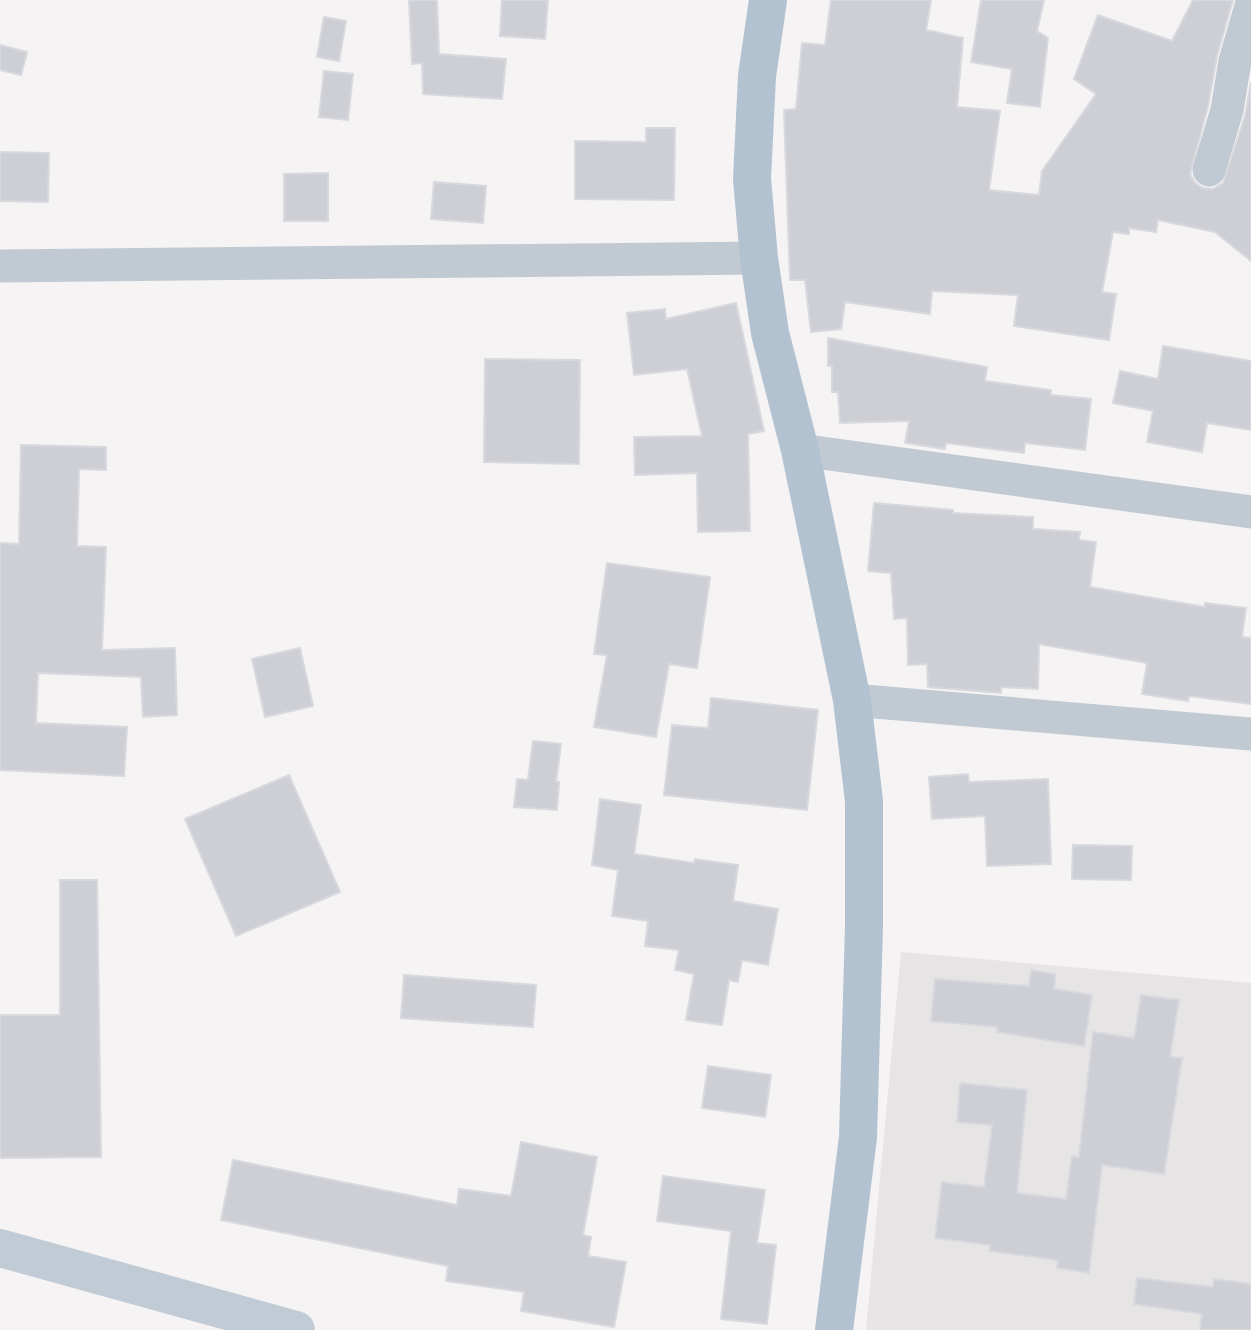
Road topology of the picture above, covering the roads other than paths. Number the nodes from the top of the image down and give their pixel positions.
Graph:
1 (768, 0) edge
2 (1251, 6) edge
3 (1209, 170) dead end
4 (759, 258) junction
5 (0, 266) edge
6 (800, 450) junction
7 (1251, 512) edge
8 (852, 700) junction
9 (1251, 734) edge
10 (0, 1248) edge
11 (296, 1330) edge
12 (834, 1330) edge

1 - 4 main road
2 - 3 street
4 - 5 street
4 - 6 main road
6 - 7 street
6 - 8 main road
8 - 9 street
8 - 12 main road
10 - 11 street

